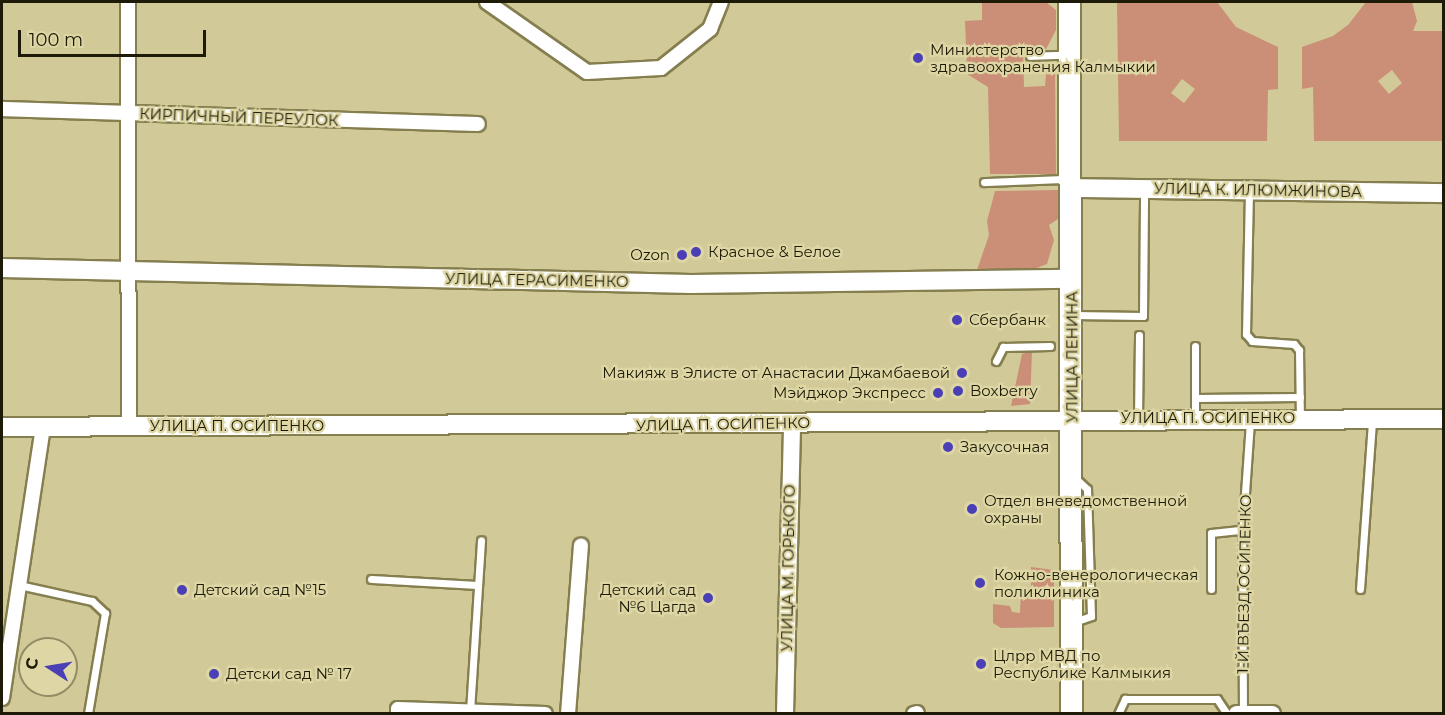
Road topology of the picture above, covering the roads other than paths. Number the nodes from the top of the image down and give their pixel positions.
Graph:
1 (128, 2) edge
2 (487, 2) edge
3 (721, 2) edge
4 (1069, 2) edge
5 (1069, 55) junction
6 (1030, 56) dead end
7 (2, 109) edge
8 (129, 114) junction
9 (478, 124) dead end
10 (984, 182) dead end
11 (1071, 183) junction
12 (1144, 187) junction
13 (1249, 191) junction
14 (1443, 193) edge
15 (2, 268) edge
16 (130, 271) junction
17 (1072, 279) junction
18 (1072, 315) junction
19 (1139, 334) dead end
20 (1050, 346) dead end
21 (1195, 346) dead end
22 (996, 362) dead end
23 (1300, 397) junction
24 (1195, 398) junction
25 (1138, 418) junction
26 (1195, 418) junction
27 (1250, 418) junction
28 (1300, 418) junction
29 (1372, 418) junction
30 (1443, 418) edge
31 (1072, 419) junction
32 (792, 422) junction
33 (44, 426) junction
34 (129, 426) junction
35 (2, 427) edge
36 (1242, 530) junction
37 (481, 540) dead end
38 (581, 545) dead end
39 (371, 579) dead end
40 (20, 585) junction
41 (478, 585) junction
42 (1211, 589) dead end
43 (1360, 589) dead end
44 (2, 698) edge
45 (470, 711) junction
46 (1243, 713) edge
47 (88, 714) edge
48 (398, 714) edge
49 (545, 714) edge
50 (568, 714) edge
51 (785, 714) edge
52 (1071, 714) edge
53 (1118, 714) edge
54 (1227, 714) edge
55 (1237, 714) edge
56 (1272, 714) edge

1 - 8 street
2 - 3 street
4 - 5 main road, УЛИЦА ЛЕНИНА
5 - 6 lane
5 - 11 main road, УЛИЦА ЛЕНИНА
7 - 8 street, КИРПИЧНЫЙ ПЕРЕУЛОК
8 - 9 street, КИРПИЧНЫЙ ПЕРЕУЛОК
8 - 16 street
10 - 11 lane
11 - 12 main road, УЛИЦА К. ИЛЮМЖИНОВА
11 - 17 main road, УЛИЦА ЛЕНИНА
12 - 13 main road, УЛИЦА К. ИЛЮМЖИНОВА
12 - 18 lane
13 - 14 main road, УЛИЦА К. ИЛЮМЖИНОВА
13 - 23 lane
15 - 16 main road, УЛИЦА ГЕРАСИМЕНКО
16 - 17 main road, УЛИЦА ГЕРАСИМЕНКО
16 - 34 street
17 - 18 main road, УЛИЦА ЛЕНИНА
18 - 31 main road, УЛИЦА ЛЕНИНА
19 - 25 lane
20 - 22 lane
21 - 24 lane
23 - 24 lane
23 - 28 lane
24 - 26 lane
25 - 26 main road, УЛИЦА П. ОСИПЕНКО
25 - 31 main road, УЛИЦА П. ОСИПЕНКО
26 - 27 main road, УЛИЦА П. ОСИПЕНКО
27 - 28 main road, УЛИЦА П. ОСИПЕНКО
27 - 36 lane, 1-Й ВЪЕЗД ОСИПЕНКО
28 - 29 main road, УЛИЦА П. ОСИПЕНКО
29 - 30 main road, УЛИЦА П. ОСИПЕНКО
29 - 43 lane
31 - 32 main road, УЛИЦА П. ОСИПЕНКО
31 - 52 main road, УЛИЦА ЛЕНИНА
32 - 34 main road, УЛИЦА П. ОСИПЕНКО
32 - 51 street, УЛИЦА М. ГОРЬКОГО
33 - 34 main road, УЛИЦА П. ОСИПЕНКО
33 - 35 main road, УЛИЦА П. ОСИПЕНКО
33 - 40 street
36 - 42 lane
36 - 46 lane, 1-Й ВЪЕЗД ОСИПЕНКО
37 - 41 lane
38 - 50 street
39 - 41 lane
40 - 44 street
40 - 47 lane
41 - 45 lane
45 - 48 street
45 - 49 street
46 - 55 street
46 - 56 street
53 - 54 lane

